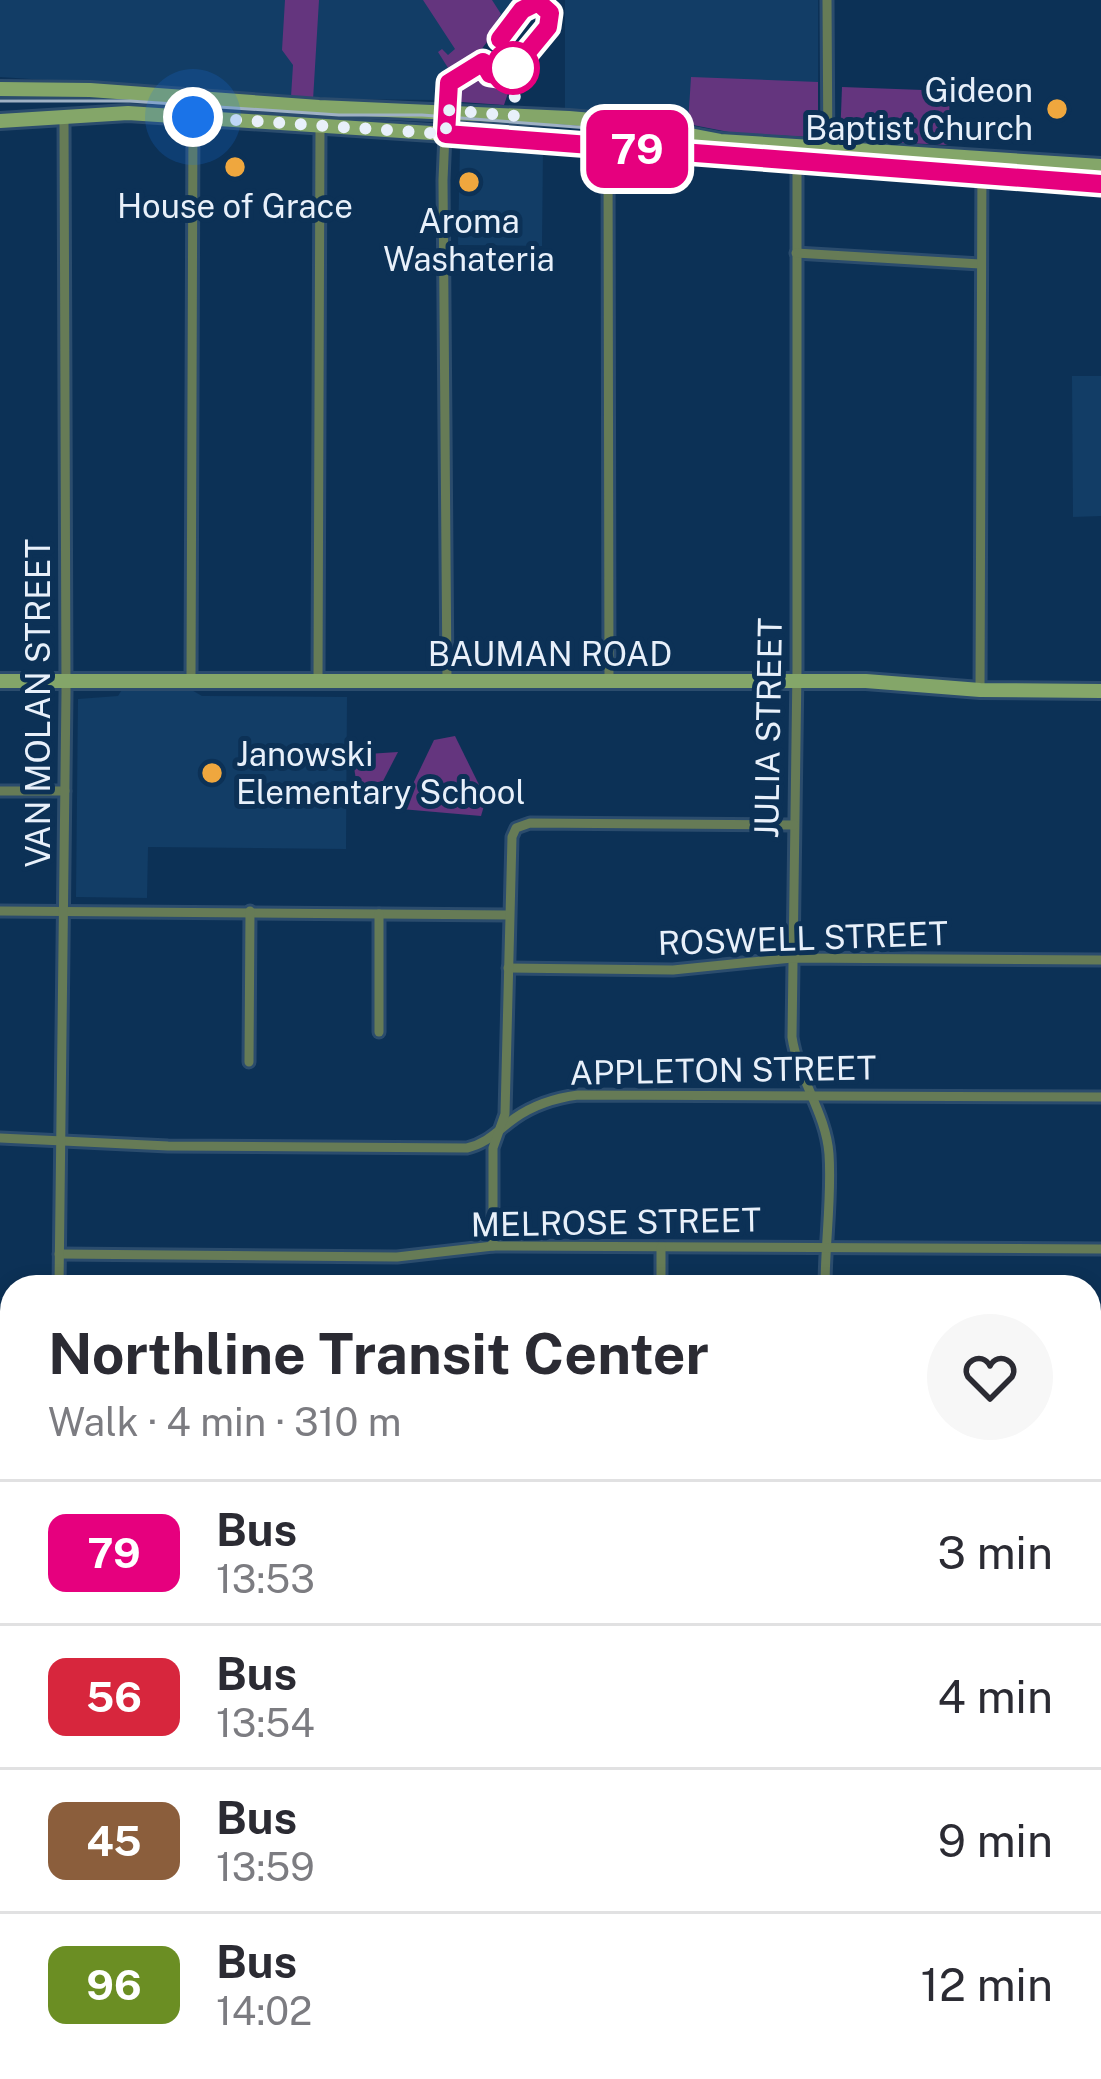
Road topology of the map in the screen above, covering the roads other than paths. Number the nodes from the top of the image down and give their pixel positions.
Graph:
1 (827, 0) edge
2 (0, 89) edge
3 (446, 110) junction
4 (193, 117) junction
5 (64, 119) junction
6 (0, 121) edge
7 (320, 126) junction
8 (666, 131) junction
9 (446, 134) junction
10 (608, 146) junction
11 (664, 153) junction
12 (826, 157) junction
13 (796, 162) junction
14 (1101, 166) edge
15 (982, 167) junction
16 (1101, 184) edge
17 (796, 254) junction
18 (980, 264) junction
19 (609, 680) junction
20 (797, 680) junction
21 (0, 681) edge
22 (191, 681) junction
23 (67, 682) junction
24 (446, 682) junction
25 (318, 683) junction
26 (980, 690) junction
27 (1101, 691) edge
28 (0, 791) edge
29 (65, 791) junction
30 (794, 825) junction
31 (0, 910) edge
32 (64, 910) junction
33 (250, 911) junction
34 (379, 914) junction
35 (508, 915) junction
36 (792, 958) junction
37 (1101, 960) edge
38 (508, 968) junction
39 (379, 1032) dead end
40 (249, 1062) dead end
41 (796, 1068) junction
42 (779, 1096) junction
43 (810, 1096) junction
44 (1101, 1096) edge
45 (508, 1117) junction
46 (0, 1138) edge
47 (62, 1138) junction
48 (489, 1146) junction
49 (493, 1246) junction
50 (825, 1247) junction
51 (661, 1248) junction
52 (1101, 1249) edge
53 (59, 1254) junction
54 (59, 1275) edge
55 (661, 1275) edge
56 (825, 1275) edge

1 - 12 street
2 - 3 main road
3 - 8 main road
3 - 9 street
4 - 5 main road
4 - 7 main road
4 - 22 street
5 - 6 main road
5 - 23 street, VAN MOLAN STREET
7 - 9 main road
7 - 25 street
8 - 11 main road
8 - 12 main road
9 - 10 main road
9 - 24 street
10 - 11 main road
10 - 19 street
11 - 13 main road
12 - 13 main road
12 - 15 main road
13 - 17 street, JULIA STREET
14 - 15 main road
15 - 16 main road
15 - 18 street
17 - 18 street
17 - 20 street, JULIA STREET
18 - 26 street
19 - 20 main road, BAUMAN ROAD
19 - 24 main road, BAUMAN ROAD
20 - 26 main road, BAUMAN ROAD
20 - 30 street, JULIA STREET
21 - 23 main road, BAUMAN ROAD
22 - 23 main road, BAUMAN ROAD
22 - 25 main road, BAUMAN ROAD
23 - 29 street, VAN MOLAN STREET
24 - 25 main road, BAUMAN ROAD
26 - 27 main road, BAUMAN ROAD
28 - 29 street
29 - 32 street, VAN MOLAN STREET
30 - 35 street
30 - 36 street, JULIA STREET
31 - 32 street
32 - 33 street
32 - 47 street, VAN MOLAN STREET
33 - 34 street
33 - 40 street
34 - 35 street
34 - 39 street
35 - 38 street
36 - 37 street, ROSWELL STREET
36 - 38 street, ROSWELL STREET
36 - 41 street, JULIA STREET
38 - 45 street
41 - 42 street
41 - 43 street, JULIA STREET
42 - 43 street, APPLETON STREET
42 - 45 street, APPLETON STREET
43 - 44 street, APPLETON STREET
43 - 50 street, JULIA STREET
45 - 48 street, APPLETON STREET
46 - 47 street
47 - 48 street
47 - 53 street, VAN MOLAN STREET
48 - 49 street
49 - 51 street, MELROSE STREET
49 - 53 street, MELROSE STREET
50 - 51 street, MELROSE STREET
50 - 52 street, MELROSE STREET
50 - 56 street, JULIA STREET
51 - 55 street
53 - 54 street, VAN MOLAN STREET

